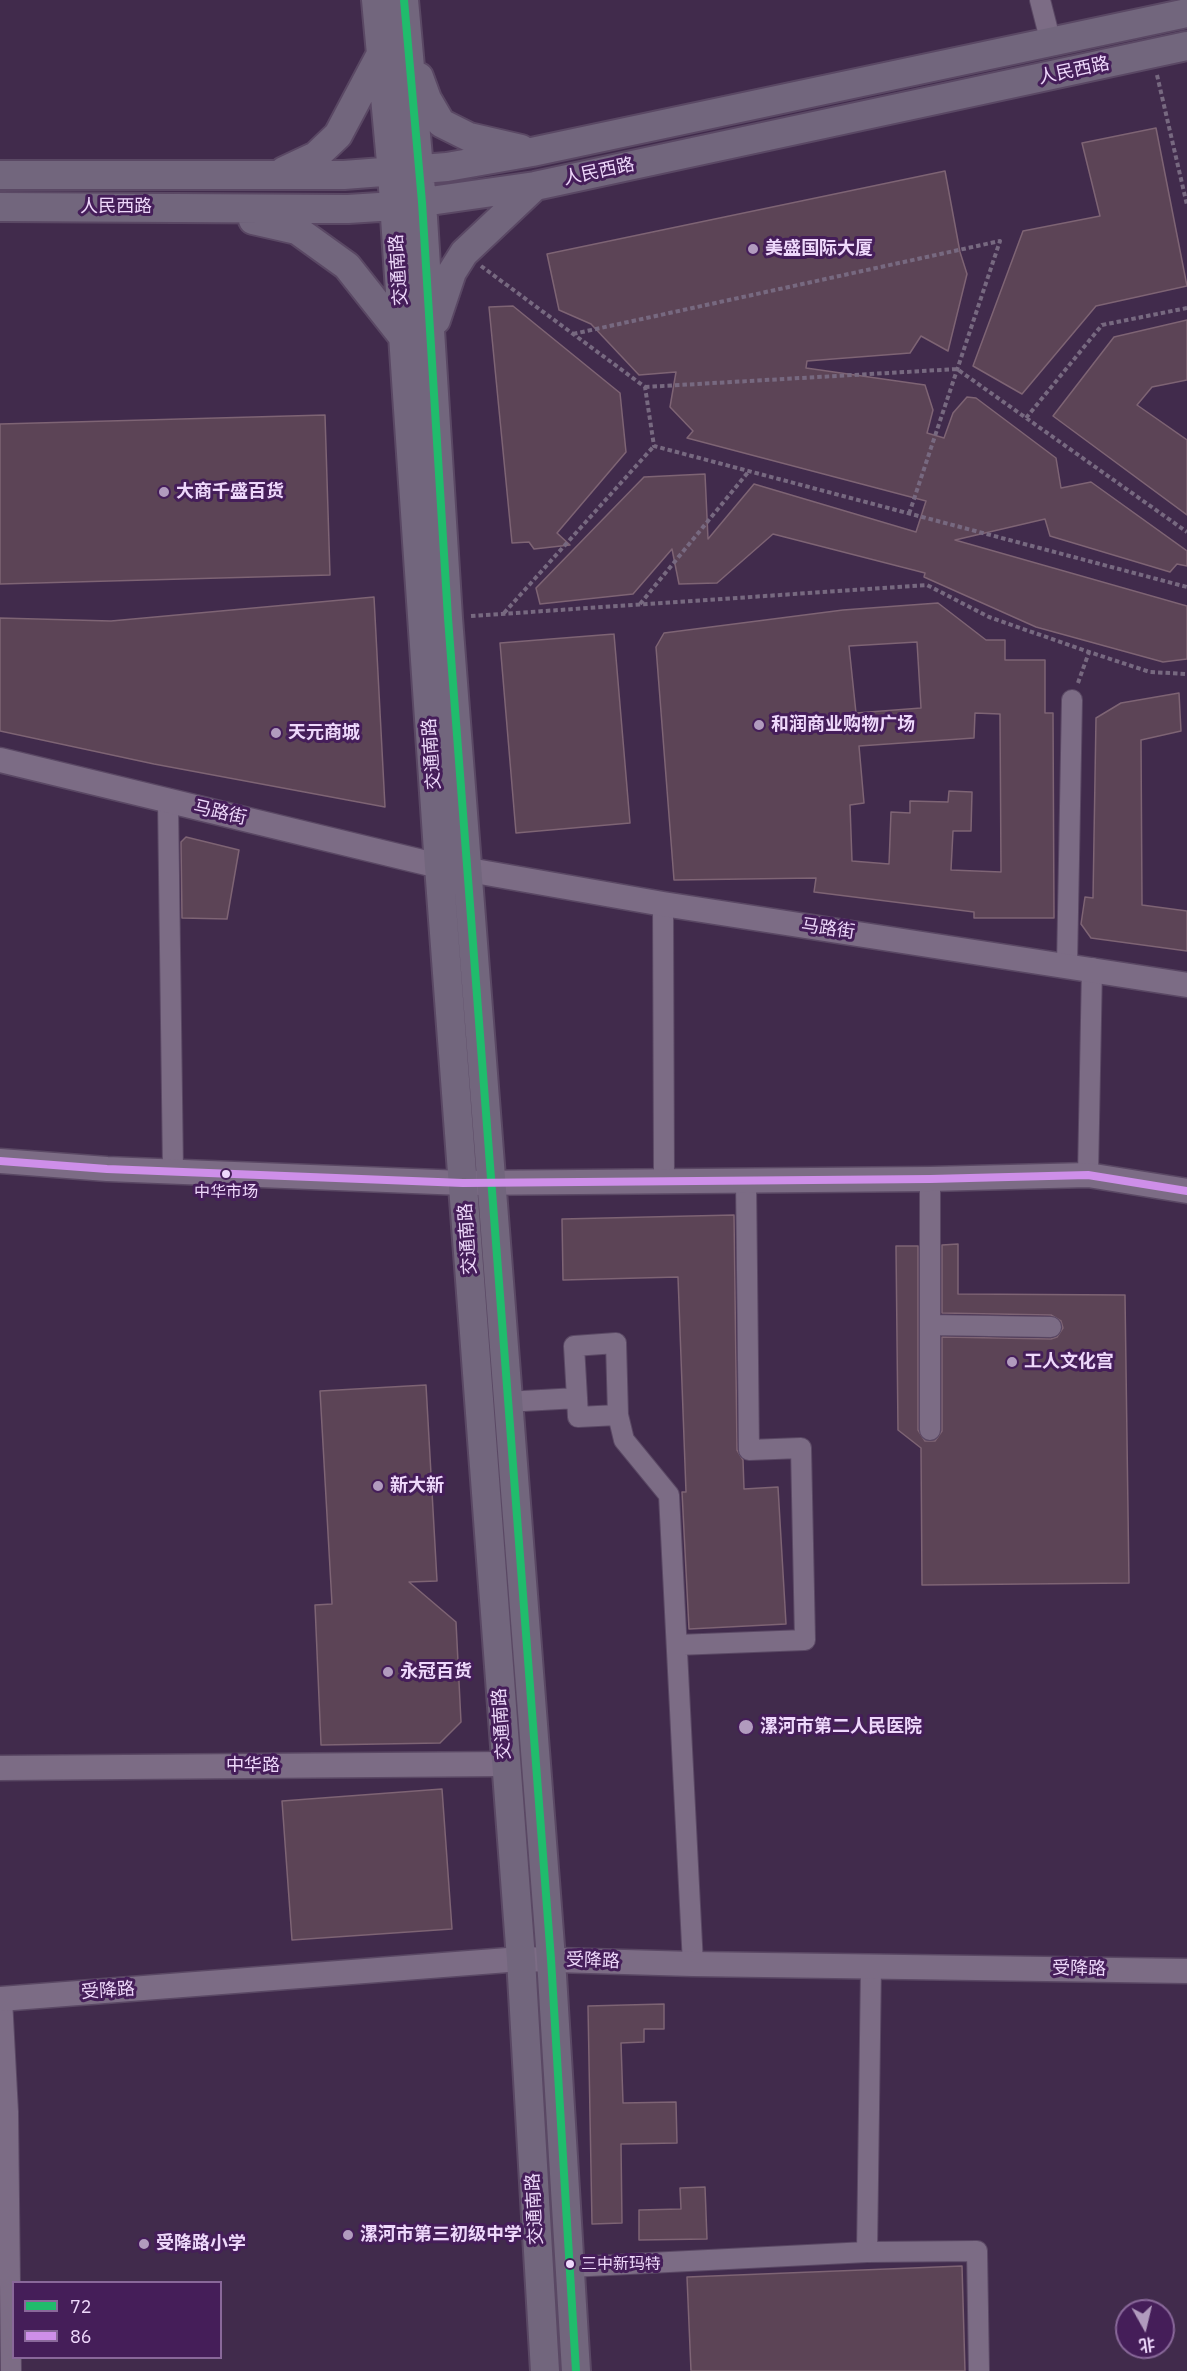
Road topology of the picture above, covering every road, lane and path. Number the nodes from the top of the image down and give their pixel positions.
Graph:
1 (376, 0) edge
2 (404, 0) edge
3 (1040, 0) edge
4 (1187, 13) edge
5 (1051, 43) junction
6 (1187, 46) edge
7 (395, 50) junction
8 (1152, 54) junction
9 (532, 152) junction
10 (406, 171) junction
11 (275, 174) junction
12 (0, 175) edge
13 (1187, 181) edge
14 (1181, 182) junction
15 (535, 186) junction
16 (422, 202) junction
17 (1187, 205) edge
18 (395, 206) junction
19 (0, 207) edge
20 (198, 207) junction
21 (464, 253) junction
22 (1187, 308) edge
23 (573, 334) junction
24 (417, 337) junction
25 (957, 369) junction
26 (645, 387) junction
27 (1026, 418) junction
28 (654, 446) junction
29 (749, 471) junction
30 (909, 514) junction
31 (1187, 532) edge
32 (1187, 587) edge
33 (640, 604) junction
34 (504, 614) junction
35 (448, 618) junction
36 (1089, 652) junction
37 (1187, 674) edge
38 (1072, 700) joint
39 (0, 760) edge
40 (168, 801) junction
41 (439, 866) junction
42 (469, 870) junction
43 (663, 904) junction
44 (1067, 965) junction
45 (1092, 968) junction
46 (1187, 985) edge
47 (0, 1161) edge
48 (173, 1171) junction
49 (1088, 1175) junction
50 (930, 1179) junction
51 (663, 1180) junction
52 (746, 1180) junction
53 (492, 1182) junction
54 (464, 1183) junction
55 (1187, 1191) edge
56 (930, 1325) junction
57 (1051, 1327) dead end
58 (577, 1398) junction
59 (506, 1402) junction
60 (618, 1415) junction
61 (930, 1430) dead end
62 (677, 1645) junction
63 (505, 1764) junction
64 (0, 1768) edge
65 (521, 1959) junction
66 (551, 1959) junction
67 (693, 1964) junction
68 (871, 1966) junction
69 (1187, 1971) edge
70 (1, 1999) edge
71 (867, 2252) junction
72 (570, 2267) junction
73 (11, 2371) edge
74 (545, 2371) edge
75 (576, 2371) edge
76 (979, 2371) edge

1 - 7 main road, 交通南路
2 - 7 main road, 交通南路
3 - 5 street
4 - 5 main road, 人民西路
5 - 9 main road, 人民西路
6 - 8 main road, 人民西路
7 - 9 main road
7 - 10 main road, 交通南路
7 - 11 main road
8 - 14 path
8 - 15 main road, 人民西路
9 - 10 main road, 人民西路
10 - 11 main road, 人民西路
10 - 16 main road, 交通南路
10 - 18 main road, 交通南路
11 - 12 main road, 人民西路
13 - 14 path
14 - 17 path
15 - 16 main road, 人民西路
15 - 21 main road
16 - 18 main road, 人民西路
16 - 24 main road, 交通南路
18 - 20 main road, 人民西路
18 - 24 main road, 交通南路
19 - 20 main road, 人民西路
20 - 24 main road
21 - 23 path
21 - 24 main road
22 - 27 path
23 - 25 path
23 - 26 path
24 - 35 main road, 交通南路
24 - 41 main road, 交通南路
25 - 26 path
25 - 27 path
25 - 30 path
26 - 28 path
27 - 31 path
28 - 29 path
28 - 34 path
29 - 30 path
29 - 33 path
30 - 32 path
33 - 34 path
33 - 36 path
34 - 35 path
35 - 42 main road, 交通南路
36 - 37 path
36 - 38 path
38 - 44 street
39 - 40 street, 马路街
40 - 41 street, 马路街
40 - 48 street
41 - 54 main road, 交通南路
42 - 43 street, 马路街
42 - 53 main road, 交通南路
43 - 44 street, 马路街
43 - 51 street
44 - 45 street, 马路街
45 - 46 street, 马路街
45 - 49 street
47 - 48 street
48 - 54 street
49 - 50 street
49 - 55 street
50 - 52 street
50 - 56 street
51 - 52 street
51 - 53 street
52 - 62 street
53 - 54 street
53 - 59 main road, 交通南路
54 - 63 main road, 交通南路
56 - 57 street
56 - 61 street
58 - 59 street
58 - 60 street
58 - 60 street
59 - 66 main road, 交通南路
60 - 62 street
62 - 67 street
63 - 64 street, 中华路
63 - 65 main road, 交通南路
65 - 66 street, 受降路
65 - 70 street, 受降路
65 - 74 main road, 交通南路
66 - 67 street, 受降路
66 - 72 main road, 交通南路
67 - 68 street, 受降路
68 - 69 street, 受降路
68 - 71 street
70 - 73 street
71 - 72 street
71 - 76 street
72 - 75 main road, 交通南路

